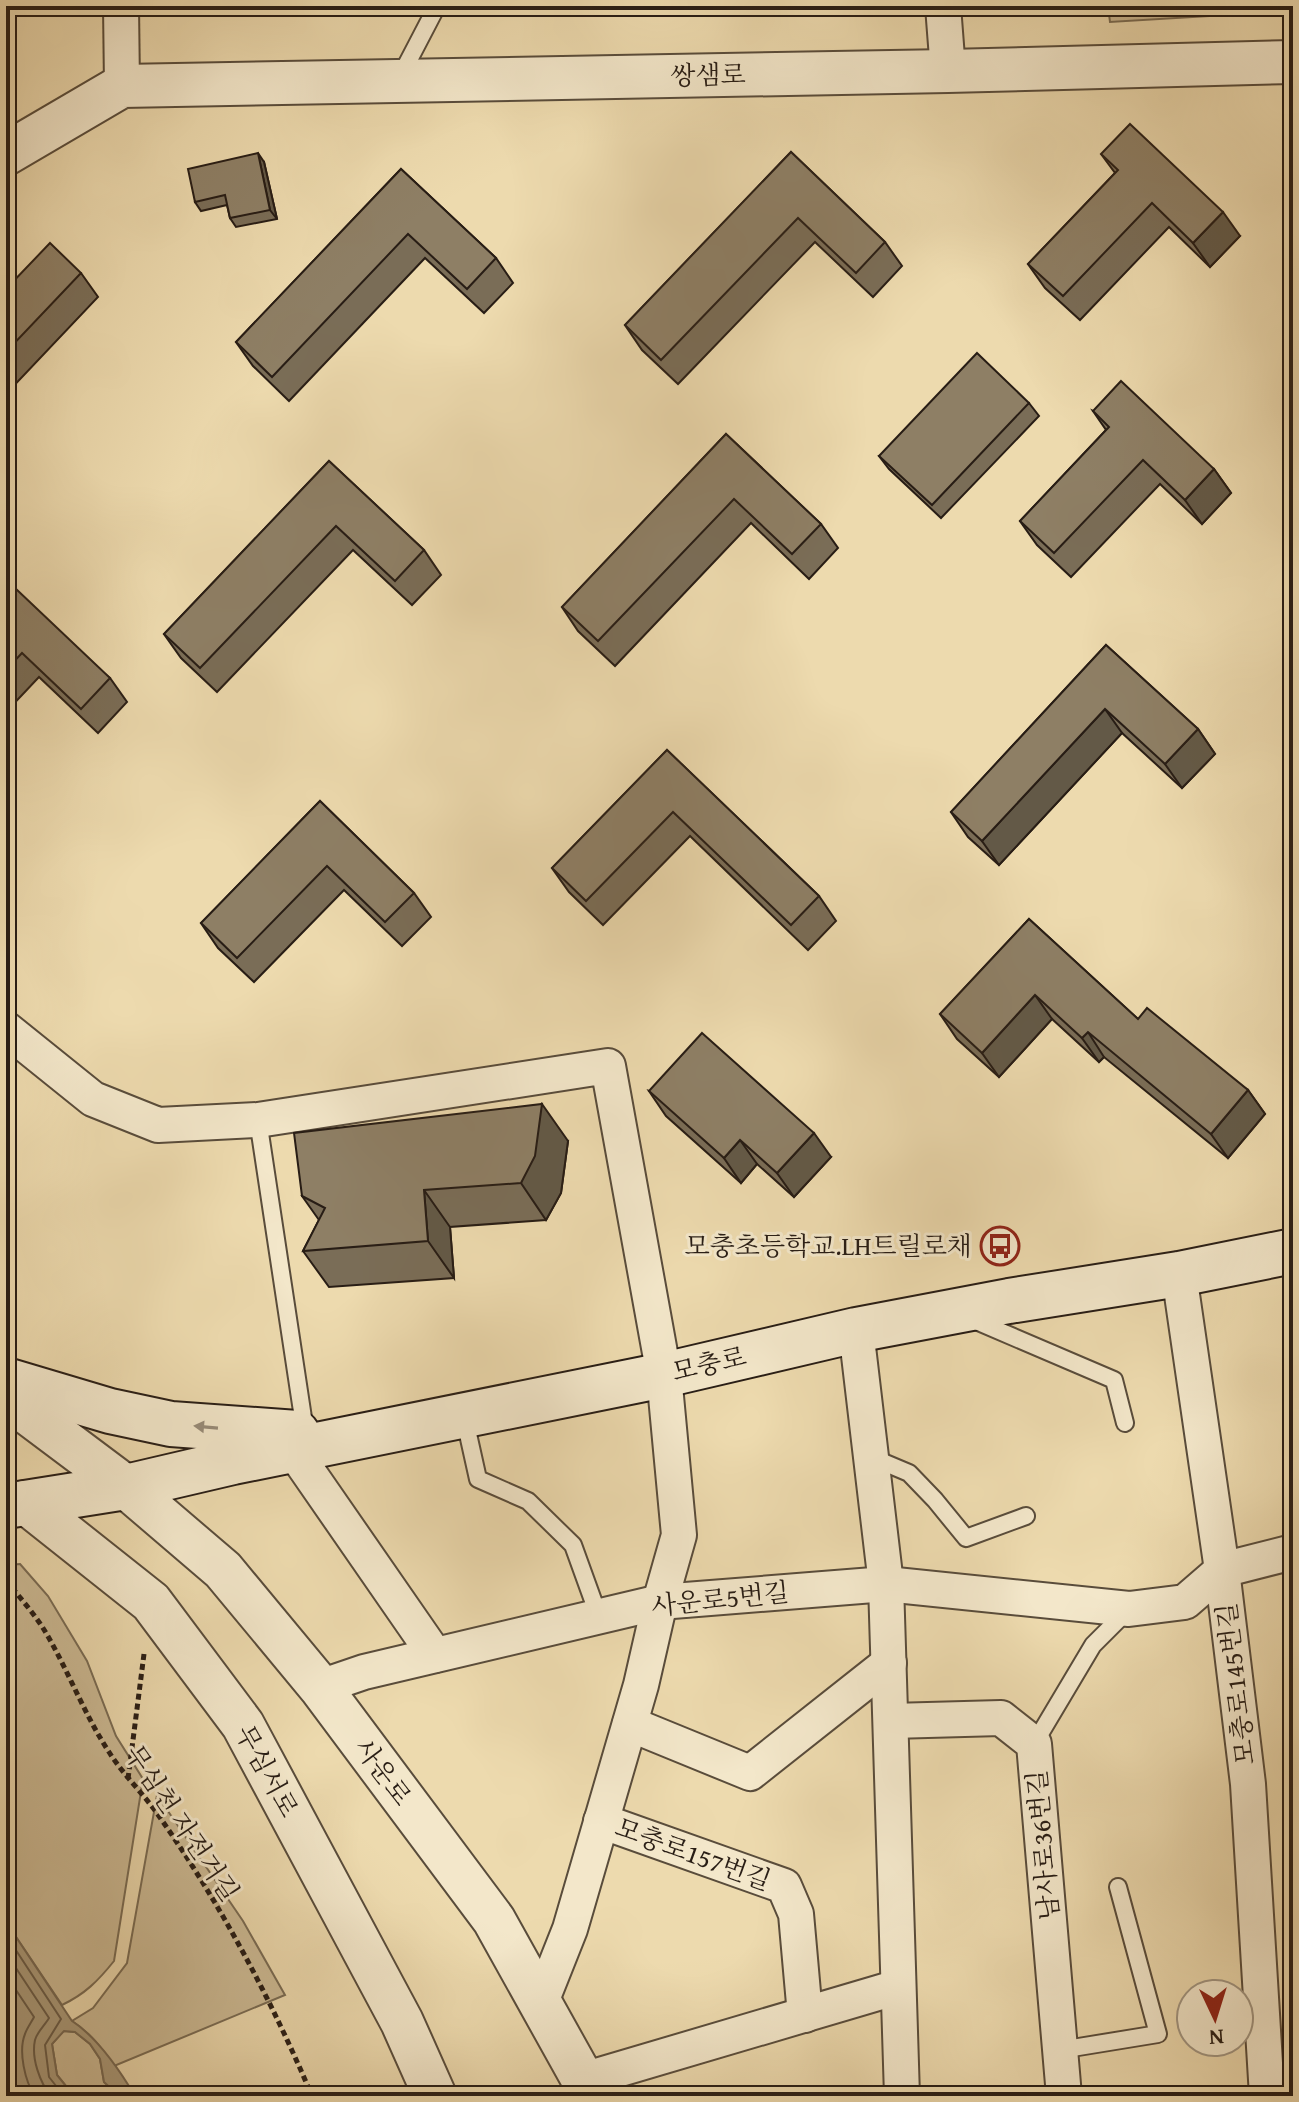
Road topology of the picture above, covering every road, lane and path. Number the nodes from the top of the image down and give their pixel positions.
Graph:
1 (121, 6) edge
2 (437, 6) edge
3 (943, 6) edge
4 (1293, 62) edge
5 (948, 71) junction
6 (399, 80) junction
7 (122, 86) junction
8 (6, 154) edge
9 (7, 1032) edge
10 (258, 1120) junction
11 (1287, 1258) edge
12 (1179, 1274) junction
13 (953, 1312) junction
14 (856, 1330) junction
15 (664, 1375) junction
16 (6, 1380) edge
17 (6, 1397) edge
18 (464, 1415) junction
19 (1125, 1423) dead end
20 (299, 1442) junction
21 (871, 1457) junction
22 (126, 1487) junction
23 (14, 1505) edge
24 (1026, 1516) dead end
25 (1293, 1552) edge
26 (1222, 1570) junction
27 (6, 1580) edge
28 (886, 1584) junction
29 (151, 1602) junction
30 (660, 1602) junction
31 (1129, 1609) junction
32 (599, 1617) junction
33 (435, 1655) junction
34 (889, 1663) junction
35 (320, 1687) junction
36 (891, 1721) junction
37 (630, 1724) junction
38 (1034, 1744) junction
39 (128, 1780) junction
40 (601, 1821) junction
41 (1118, 1887) dead end
42 (898, 1987) junction
43 (541, 2002) junction
44 (805, 2015) junction
45 (1060, 2050) junction
46 (588, 2088) edge
47 (312, 2096) edge
48 (435, 2096) edge
49 (902, 2096) edge
50 (1064, 2096) edge
51 (1267, 2096) edge

1 - 7 street
2 - 6 lane
3 - 5 street
4 - 5 street, 쌍샘로
5 - 6 street, 쌍샘로
6 - 7 street, 쌍샘로
7 - 8 street, 쌍샘로
9 - 10 street
10 - 15 street, 모충로157번길
10 - 20 lane
11 - 12 main road, 모충로
12 - 13 main road, 모충로
12 - 26 street, 모충로145번길
13 - 14 main road, 모충로
13 - 19 lane
14 - 15 main road, 모충로
14 - 21 street
15 - 18 main road, 모충로
15 - 30 street, 모충로157번길
20 -> 16 main road
17 - 22 street
18 - 20 main road, 모충로
18 - 32 lane
20 - 22 main road
20 - 33 street
21 - 24 lane
21 - 28 street
22 - 23 main road
22 - 35 street, 사운로
23 - 29 street, 무심서로
25 - 26 street
26 - 31 street, 사운로5번길
26 - 51 street, 모충로145번길
27 - 39 path, 무심천 자전거길
28 - 30 street, 사운로5번길
28 - 31 street, 사운로5번길
28 - 34 street
29 - 39 path
29 - 48 street, 무심서로
30 - 32 street, 사운로5번길
30 - 37 street, 모충로157번길
31 - 38 lane
32 - 33 street, 사운로5번길
33 - 35 street, 사운로5번길
34 - 36 street
34 - 37 street
35 - 43 street, 사운로
36 - 38 street, 남사로36번길
36 - 42 street
37 - 40 street, 모충로157번길
38 - 45 street, 남사로36번길
39 - 47 path, 무심천 자전거길
40 - 43 street, 모충로157번길
40 - 44 street, 모충로157번길
41 - 45 lane
42 - 44 street
42 - 49 street
43 - 46 street, 사운로
44 - 46 street
45 - 50 street, 남사로36번길

